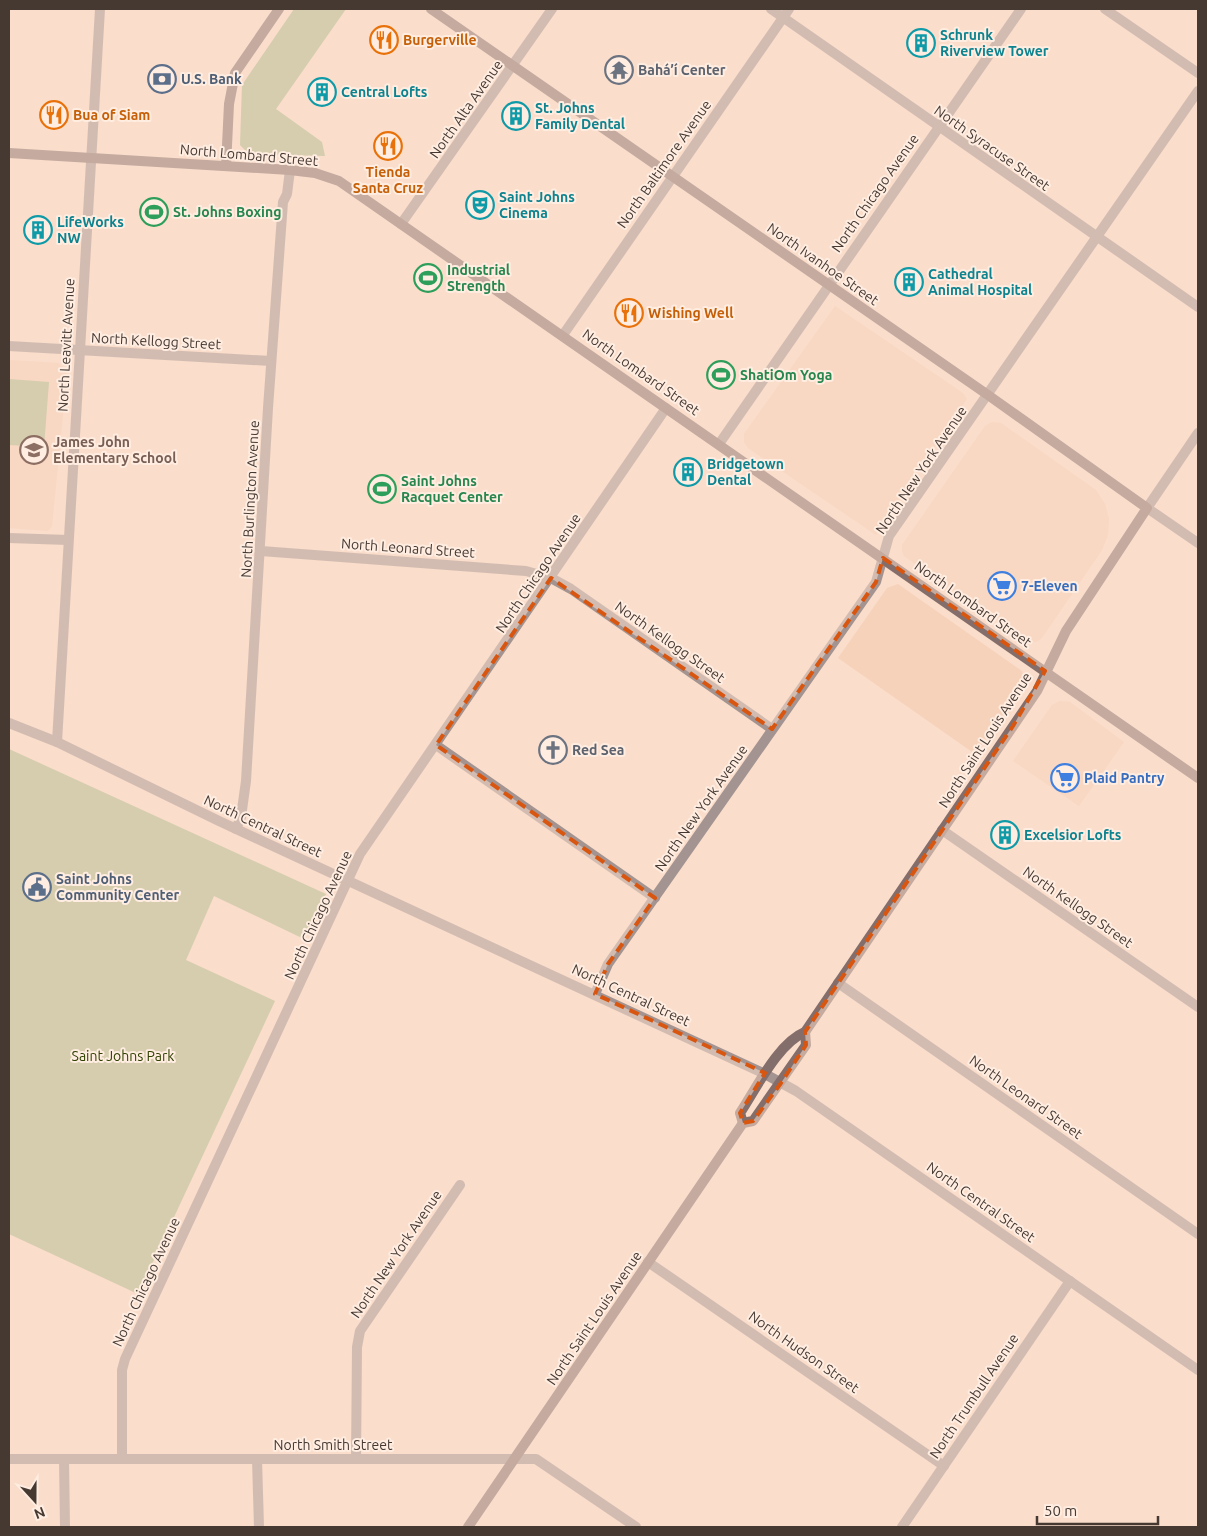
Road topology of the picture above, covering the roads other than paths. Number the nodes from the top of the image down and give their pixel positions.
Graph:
1 (100, 9) edge
2 (279, 9) edge
3 (431, 9) edge
4 (552, 9) edge
5 (772, 9) edge
6 (1021, 9) edge
7 (1106, 9) edge
8 (786, 13) edge
9 (513, 66) junction
10 (1198, 73) edge
11 (1198, 91) edge
12 (938, 127) junction
13 (9, 152) edge
14 (90, 158) junction
15 (226, 166) junction
16 (290, 170) junction
17 (672, 175) junction
18 (401, 224) junction
19 (1098, 237) junction
20 (828, 285) junction
21 (1198, 307) edge
22 (563, 335) junction
23 (9, 346) edge
24 (79, 351) junction
25 (271, 362) junction
26 (988, 394) junction
27 (666, 408) junction
28 (1198, 433) edge
29 (719, 444) junction
30 (1147, 508) junction
31 (9, 538) edge
32 (68, 540) junction
33 (1198, 543) edge
34 (261, 551) junction
35 (883, 558) junction
36 (551, 578) junction
37 (1045, 671) junction
38 (9, 723) edge
39 (772, 729) junction
40 (57, 742) junction
41 (436, 745) junction
42 (1198, 778) edge
43 (236, 829) junction
44 (942, 830) junction
45 (350, 881) junction
46 (655, 898) junction
47 (838, 983) junction
48 (595, 994) junction
49 (1198, 1008) edge
50 (805, 1032) junction
51 (765, 1074) junction
52 (781, 1083) junction
53 (742, 1123) junction
54 (460, 1185) dead end
55 (1198, 1234) edge
56 (648, 1262) junction
57 (1070, 1281) junction
58 (1198, 1370) edge
59 (356, 1458) junction
60 (9, 1459) edge
61 (64, 1459) junction
62 (122, 1459) junction
63 (257, 1459) junction
64 (514, 1459) junction
65 (944, 1466) junction
66 (65, 1527) edge
67 (259, 1527) edge
68 (468, 1527) edge
69 (636, 1527) edge
70 (902, 1527) edge

1 - 14 street, North Leavitt Avenue
2 - 15 main road
3 - 9 main road, North Ivanhoe Street
4 - 9 street, North Alta Avenue
5 - 8 street, North Syracuse Street
6 - 12 street, North Chicago Avenue
7 - 10 street
8 - 12 street, North Syracuse Street
8 - 17 street, North Baltimore Avenue
9 - 17 main road, North Ivanhoe Street
9 - 18 street, North Alta Avenue
11 - 19 street, North New York Avenue
12 - 19 street, North Syracuse Street
12 - 20 street, North Chicago Avenue
13 - 14 main road, North Lombard Street
14 - 15 main road, North Lombard Street
14 - 24 street, North Leavitt Avenue
15 - 16 main road, North Lombard Street
16 - 18 main road, North Lombard Street
16 - 25 street, North Burlington Avenue
17 - 20 main road, North Ivanhoe Street
17 - 22 street, North Baltimore Avenue
18 - 22 main road, North Lombard Street
19 - 21 street, North Syracuse Street
19 - 26 street, North New York Avenue
20 - 26 main road, North Ivanhoe Street
20 - 29 street, North Chicago Avenue
22 - 27 main road, North Lombard Street
23 - 24 street, North Kellogg Street
24 - 25 street, North Kellogg Street
24 - 32 street, North Leavitt Avenue
25 - 34 street, North Burlington Avenue
26 - 30 main road, North Ivanhoe Street
26 - 35 street, North New York Avenue
27 - 29 main road, North Lombard Street
27 - 36 street, North Chicago Avenue
28 - 30 street, North Saint Louis Avenue
29 - 35 main road, North Lombard Street
30 - 33 street, North Ivanhoe Street
30 - 37 main road, North Saint Louis Avenue
31 - 32 street
32 - 40 street, North Leavitt Avenue
34 - 36 street, North Leonard Street
34 - 43 street, North Burlington Avenue
35 - 37 main road, North Lombard Street
35 - 39 street, North New York Avenue
36 - 39 street, North Kellogg Street
36 - 41 street, North Chicago Avenue
37 - 42 main road, North Lombard Street
37 - 44 main road, North Saint Louis Avenue
38 - 40 street, North Central Street
39 - 46 street, North New York Avenue
40 - 43 street, North Central Street
41 - 45 street, North Chicago Avenue
41 - 46 street
43 - 45 street, North Central Street
44 - 47 main road, North Saint Louis Avenue
44 - 49 street, North Kellogg Street
45 - 48 street, North Central Street
45 - 62 street, North Chicago Avenue
46 - 48 street, North New York Avenue
47 - 50 main road, North Saint Louis Avenue
47 - 55 street, North Leonard Street
48 - 51 street, North Central Street
50 - 51 main road, North Saint Louis Avenue
50 - 52 main road, North Saint Louis Avenue
51 - 52 street, North Central Street
51 - 53 main road, North Saint Louis Avenue
52 - 53 main road, North Saint Louis Avenue
52 - 57 street, North Central Street
53 - 56 main road, North Saint Louis Avenue
54 - 59 street, North New York Avenue
56 - 64 main road, North Saint Louis Avenue
56 - 65 street, North Hudson Street
57 - 58 street, North Central Street
57 - 65 street, North Trumbull Avenue
59 - 63 street, North Smith Street
59 - 64 street, North Smith Street
60 - 61 street, North Smith Street
61 - 62 street, North Smith Street
61 - 66 street
62 - 63 street, North Smith Street
63 - 67 street
64 - 68 main road, North Saint Louis Avenue
64 - 69 street, North Smith Street
65 - 70 street, North Trumbull Avenue

